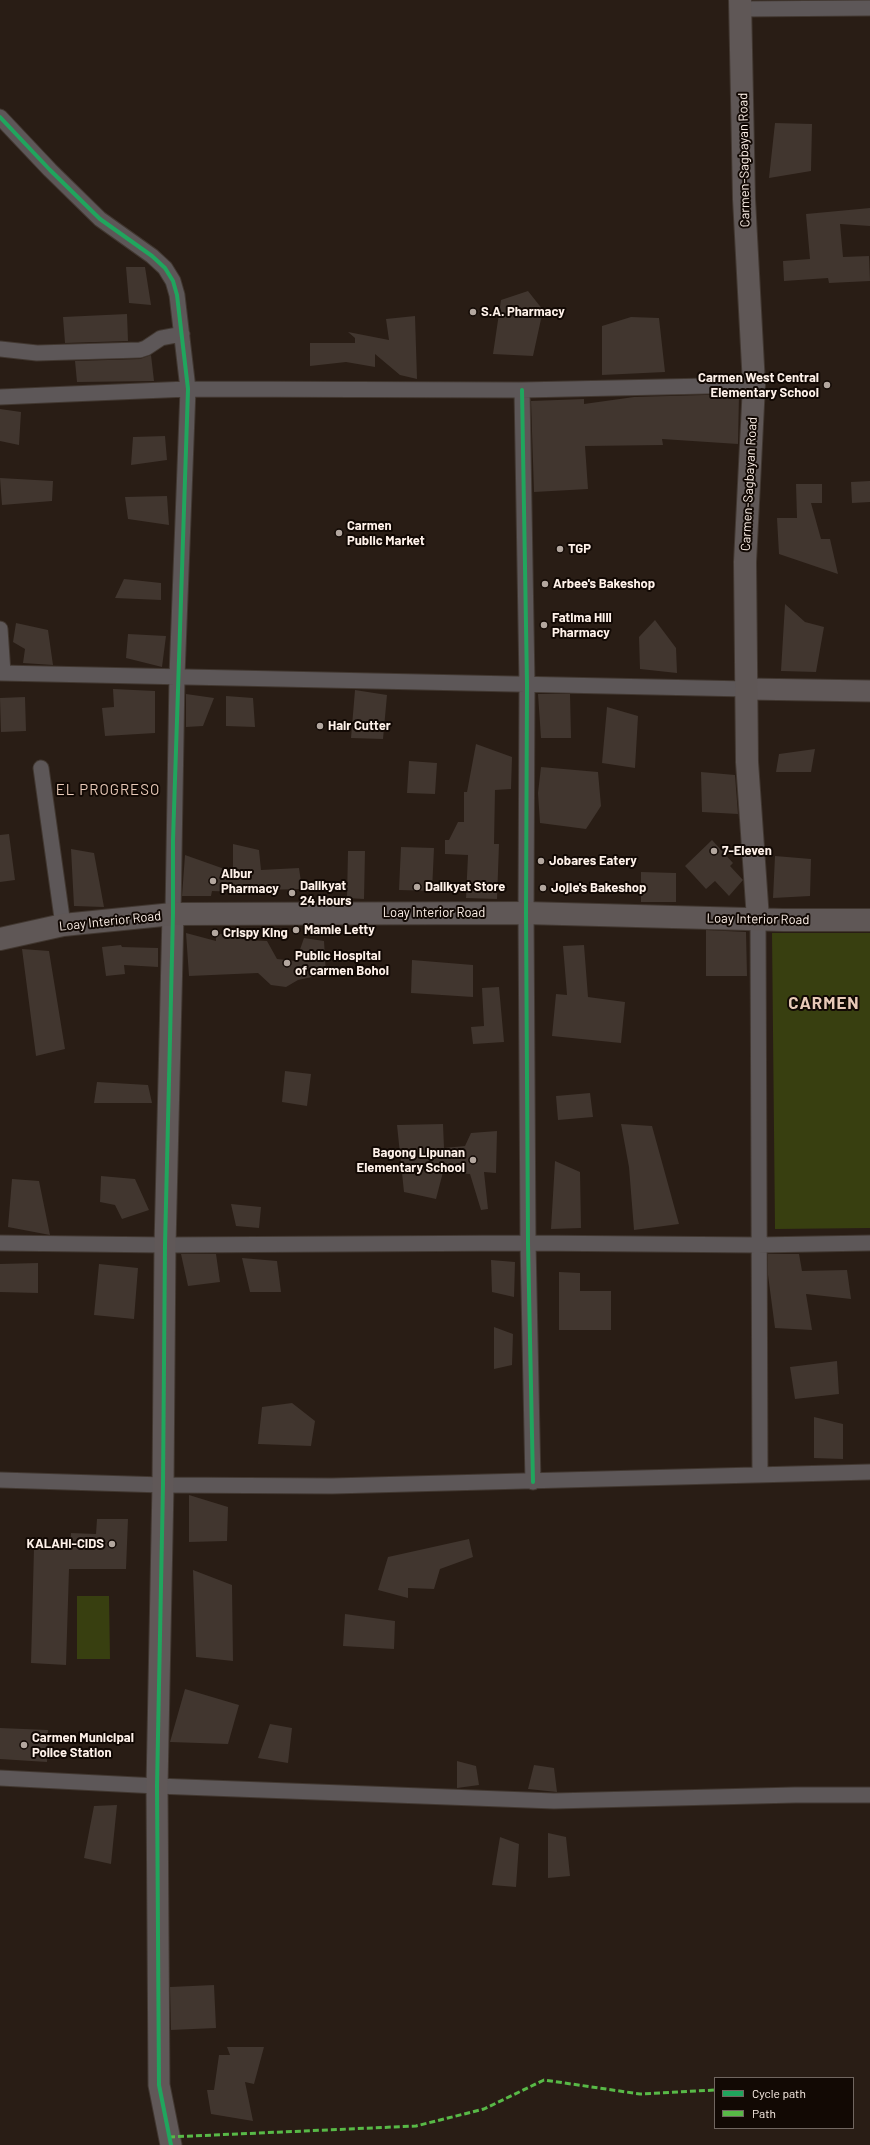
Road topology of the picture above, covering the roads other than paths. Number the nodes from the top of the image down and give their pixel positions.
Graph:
1 (741, 5) edge
2 (870, 8) edge
3 (0, 117) edge
4 (182, 334) junction
5 (0, 349) edge
6 (754, 385) junction
7 (188, 389) junction
8 (522, 390) junction
9 (0, 398) edge
10 (0, 629) edge
11 (2, 673) edge
12 (177, 676) junction
13 (527, 684) junction
14 (747, 689) junction
15 (870, 691) edge
16 (41, 768) dead end
17 (526, 913) junction
18 (173, 914) junction
19 (758, 919) junction
20 (870, 920) edge
21 (63, 925) junction
22 (0, 939) edge
23 (0, 1243) edge
24 (528, 1243) junction
25 (870, 1243) edge
26 (165, 1245) junction
27 (758, 1245) junction
28 (870, 1472) edge
29 (760, 1475) junction
30 (0, 1480) edge
31 (533, 1482) junction
32 (163, 1485) junction
33 (0, 1778) edge
34 (157, 1786) junction
35 (870, 1795) edge
36 (171, 2145) edge

1 - 2 street
1 - 6 main road, Carmen-Sagbayan Road
3 - 4 street
4 - 5 street
4 - 7 street
6 - 8 street
6 - 14 main road, Carmen-Sagbayan Road
7 - 8 street
7 - 9 street
7 - 12 street
8 - 13 street
10 - 11 street
11 - 12 street
12 - 13 street
12 - 18 street
13 - 14 street
13 - 17 street
14 - 15 street
14 - 19 main road, Carmen-Sagbayan Road
16 - 21 street
17 - 18 main road, Loay Interior Road
17 - 19 main road, Loay Interior Road
17 - 24 street
18 - 21 main road, Loay Interior Road
18 - 26 street
19 - 20 main road, Loay Interior Road
19 - 27 street
21 - 22 main road, Loay Interior Road
23 - 26 street
24 - 26 street
24 - 27 street
24 - 31 street
25 - 27 street
26 - 32 street
27 - 29 street
28 - 29 street
29 - 31 street
30 - 32 street
31 - 32 street
32 - 34 street
33 - 34 street
34 - 35 street
34 - 36 street

